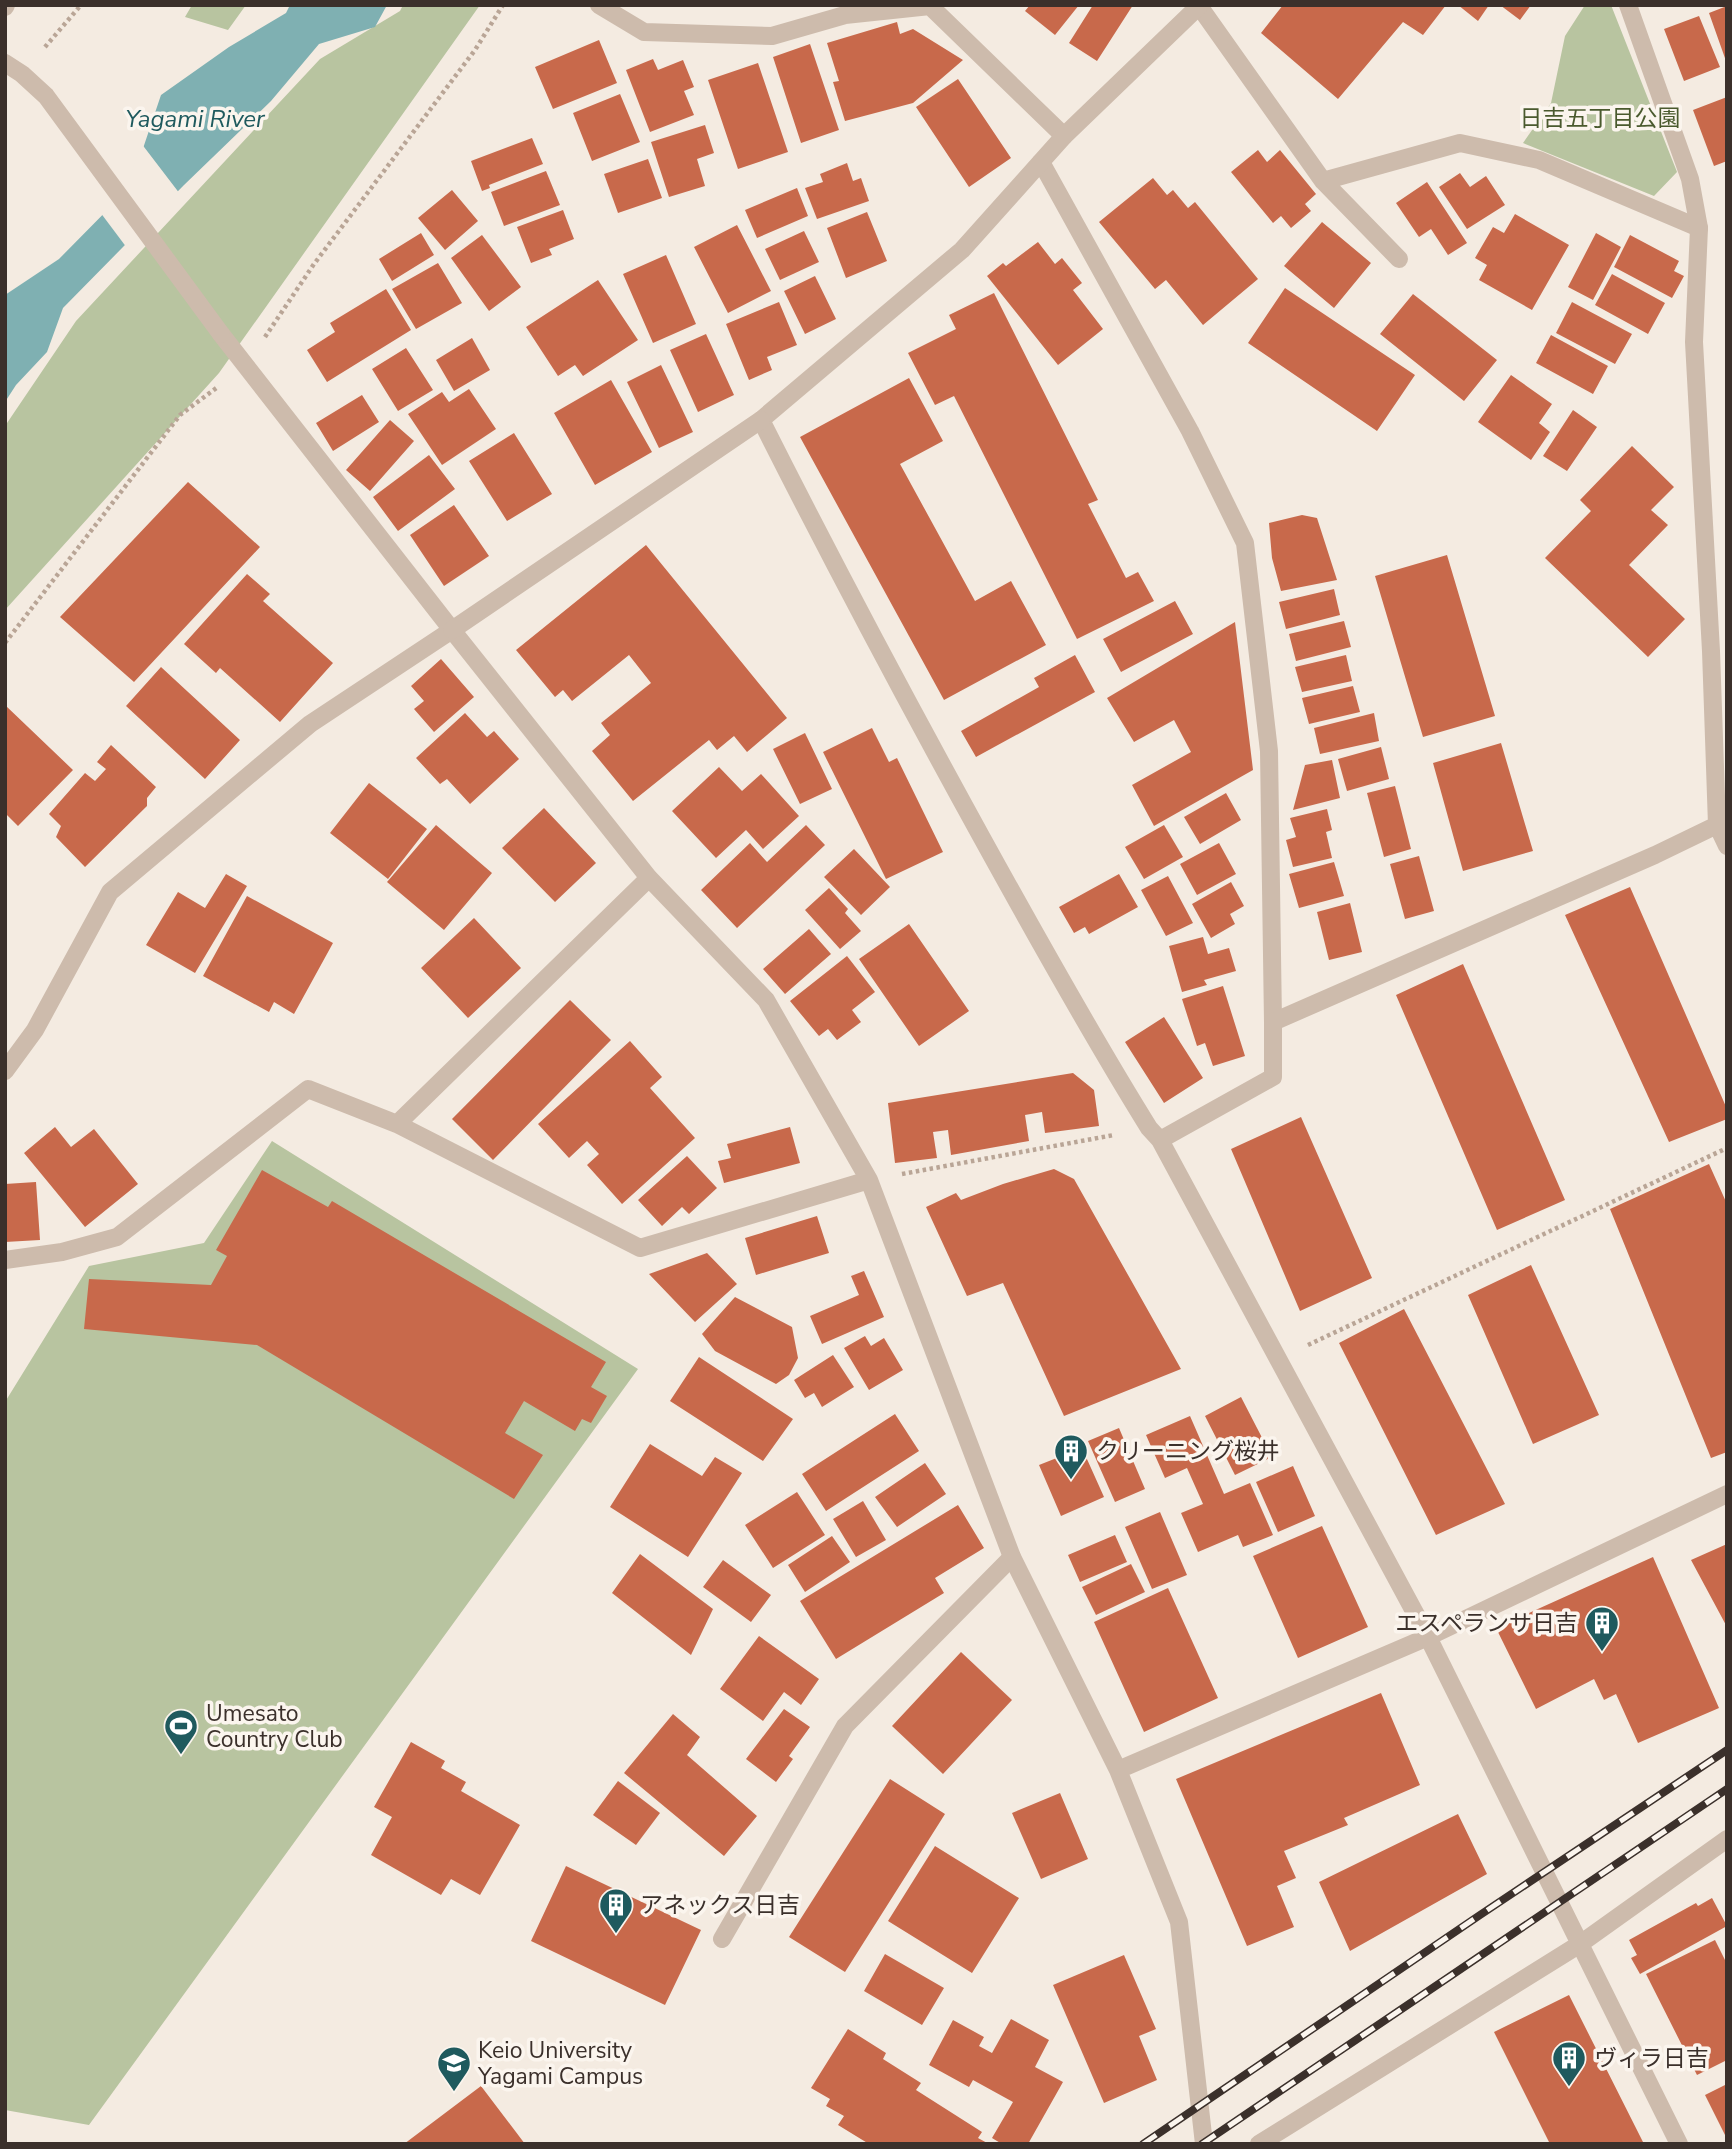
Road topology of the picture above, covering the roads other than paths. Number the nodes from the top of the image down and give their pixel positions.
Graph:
1 (599, 5) edge
2 (1628, 5) edge
3 (1199, 6) edge
4 (5, 63) edge
5 (1064, 136) junction
6 (1041, 162) junction
7 (1323, 181) junction
8 (1699, 228) junction
9 (1399, 259) dead end
10 (761, 420) junction
11 (452, 630) junction
12 (1717, 825) junction
13 (1727, 846) edge
14 (649, 878) junction
15 (1273, 1023) junction
16 (5, 1071) edge
17 (397, 1124) junction
18 (1154, 1134) junction
19 (869, 1180) junction
20 (5, 1260) edge
21 (1727, 1494) edge
22 (1012, 1557) junction
23 (1428, 1637) junction
24 (1118, 1770) junction
25 (1727, 1839) edge
26 (722, 1938) dead end
27 (1580, 1944) junction
28 (1204, 2144) edge
29 (1259, 2144) edge
30 (1679, 2144) edge

1 - 5 street
2 - 8 street
3 - 5 street
3 - 7 street
4 - 11 street
5 - 6 street
6 - 10 street
6 - 15 street
7 - 8 street
7 - 9 street
8 - 12 street
10 - 11 street
10 - 18 street
11 - 14 street
11 - 16 street
12 - 13 street
12 - 15 street
14 - 17 street
14 - 19 street
15 - 18 street
17 - 19 street
17 - 20 street
18 - 23 street
19 - 22 street
21 - 23 street
22 - 24 street
22 - 26 street
23 - 24 street
23 - 27 street
24 - 28 street
25 - 27 street
27 - 29 street
27 - 30 street

